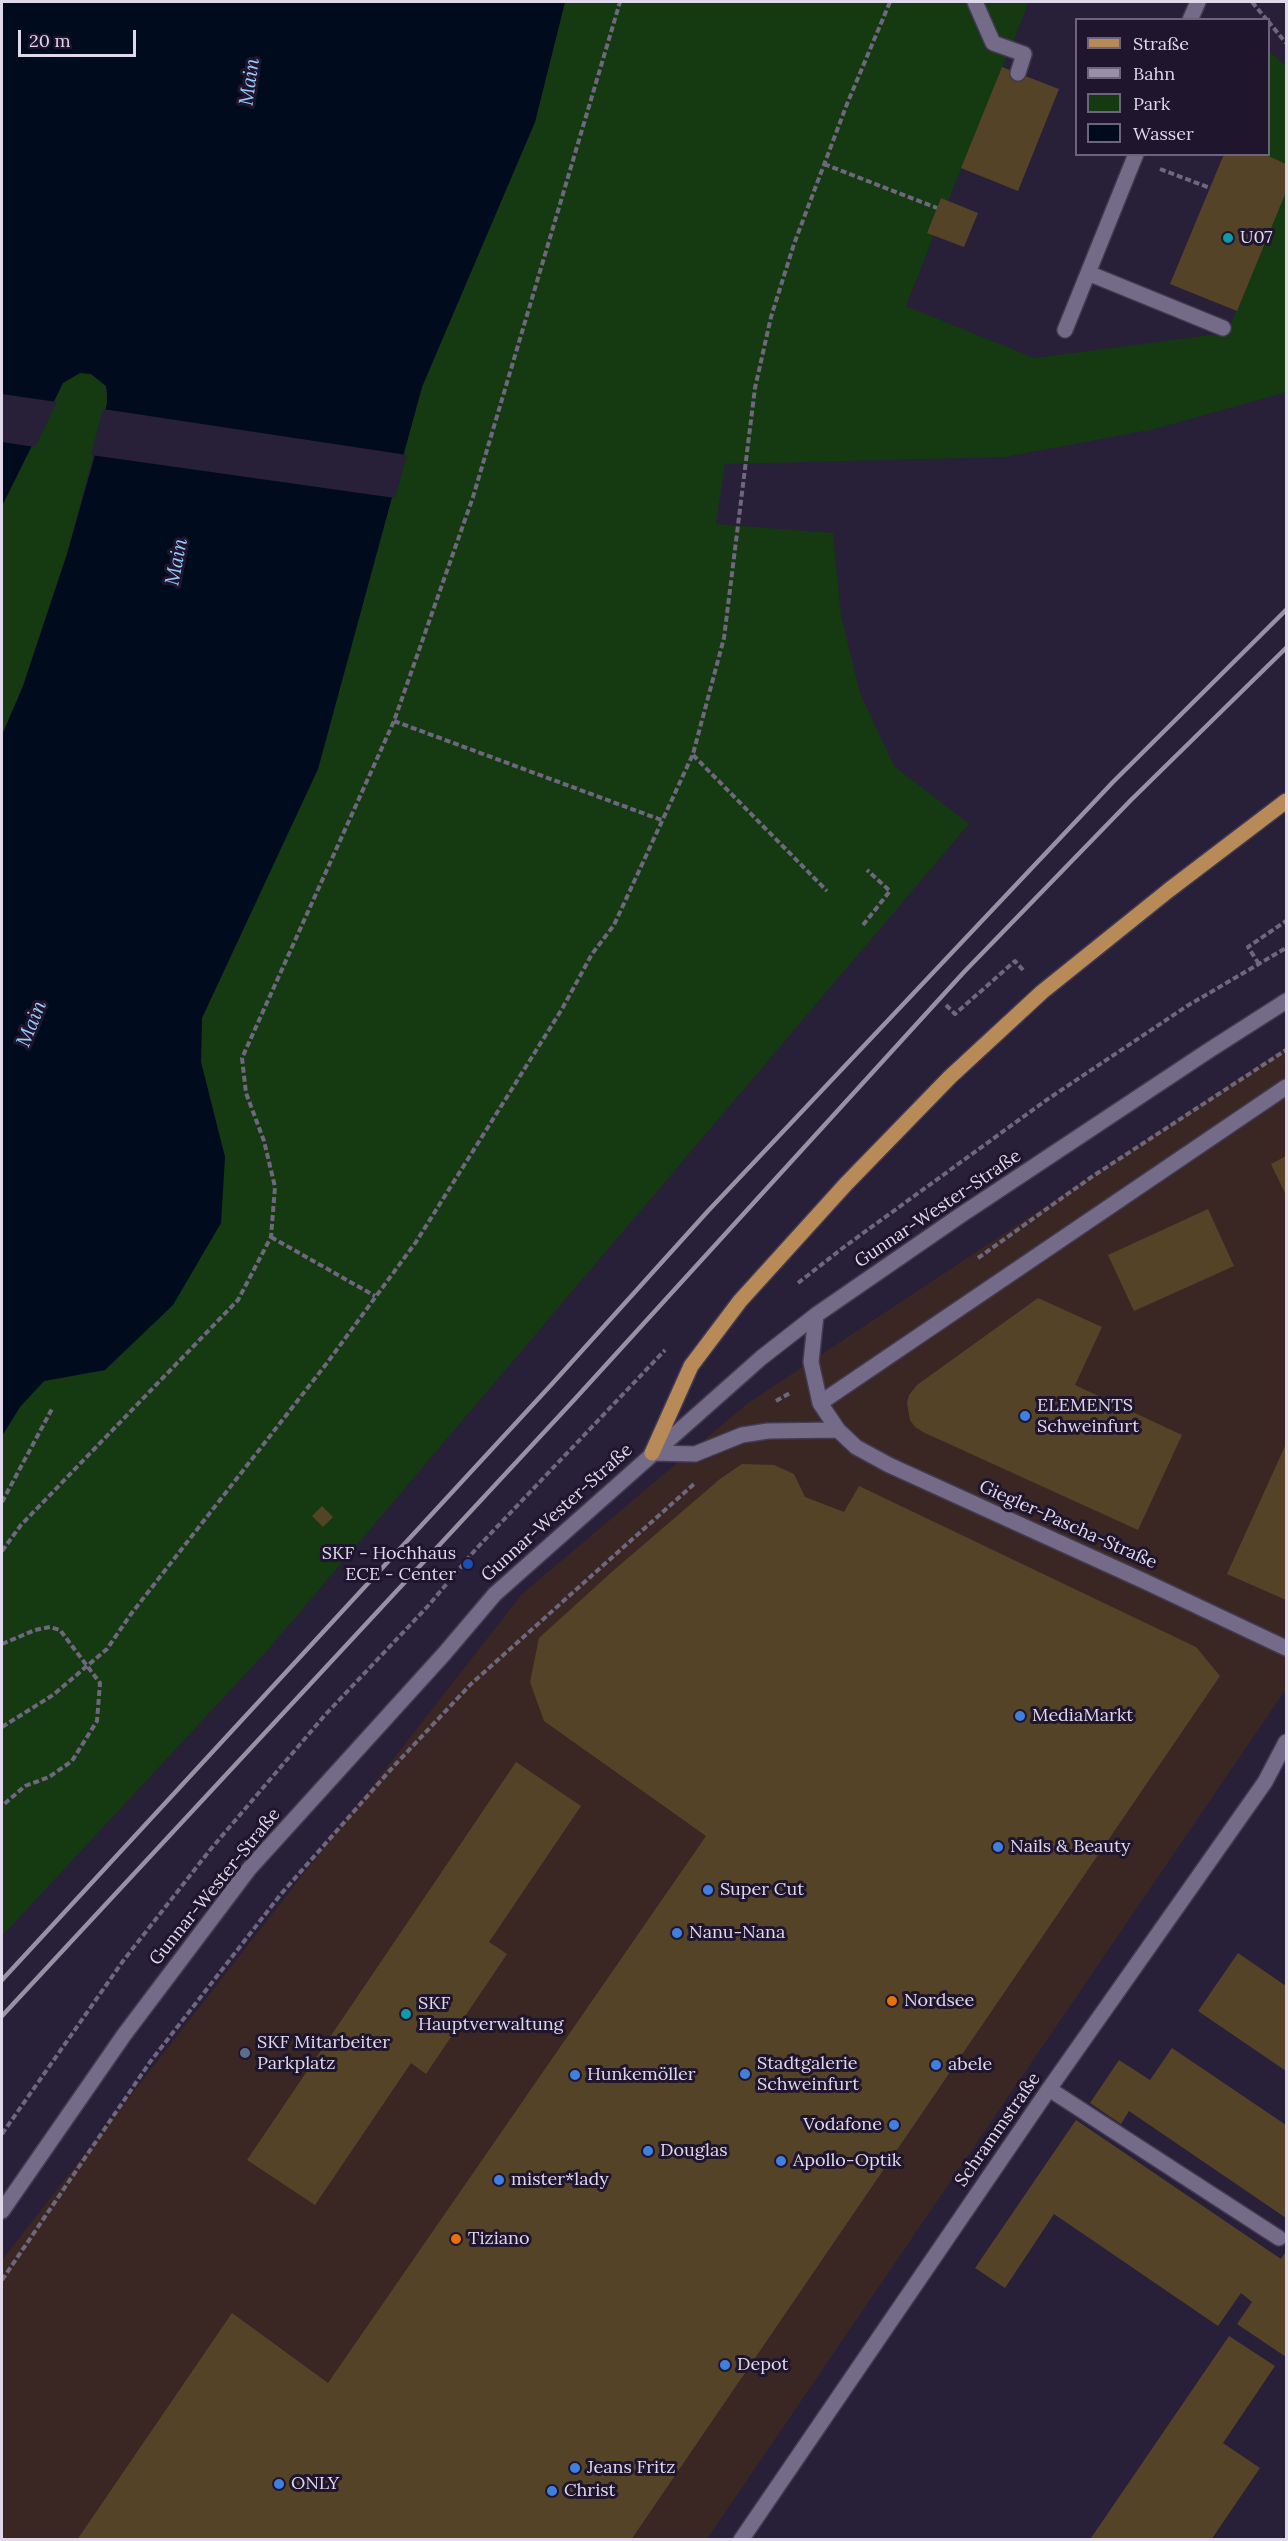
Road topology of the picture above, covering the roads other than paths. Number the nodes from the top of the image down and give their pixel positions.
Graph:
1 (975, 2) edge
2 (1198, 2) edge
3 (1191, 18) edge
4 (1017, 73) dead end
5 (1134, 157) edge
6 (1088, 273) junction
7 (1223, 328) dead end
8 (1065, 330) dead end
9 (1287, 801) edge
10 (1287, 1001) edge
11 (1287, 1087) edge
12 (816, 1316) junction
13 (820, 1403) junction
14 (838, 1430) junction
15 (652, 1453) junction
16 (1287, 1648) edge
17 (1287, 1742) edge
18 (1049, 2089) junction
19 (2, 2211) edge
20 (1279, 2238) dead end
21 (741, 2540) edge

1 - 4 street
2 - 3 street
5 - 6 street
6 - 7 street
6 - 8 street
9 - 15 main road
10 - 12 street, Gunnar-Wester-Straße
11 - 13 street
12 - 13 street, Giegler-Pascha-Straße
12 - 15 street, Gunnar-Wester-Straße
13 - 14 street, Giegler-Pascha-Straße
14 - 15 street
14 - 16 street, Giegler-Pascha-Straße
15 - 19 street, Gunnar-Wester-Straße
17 - 18 street, Schrammstraße
18 - 20 street
18 - 21 street, Schrammstraße

